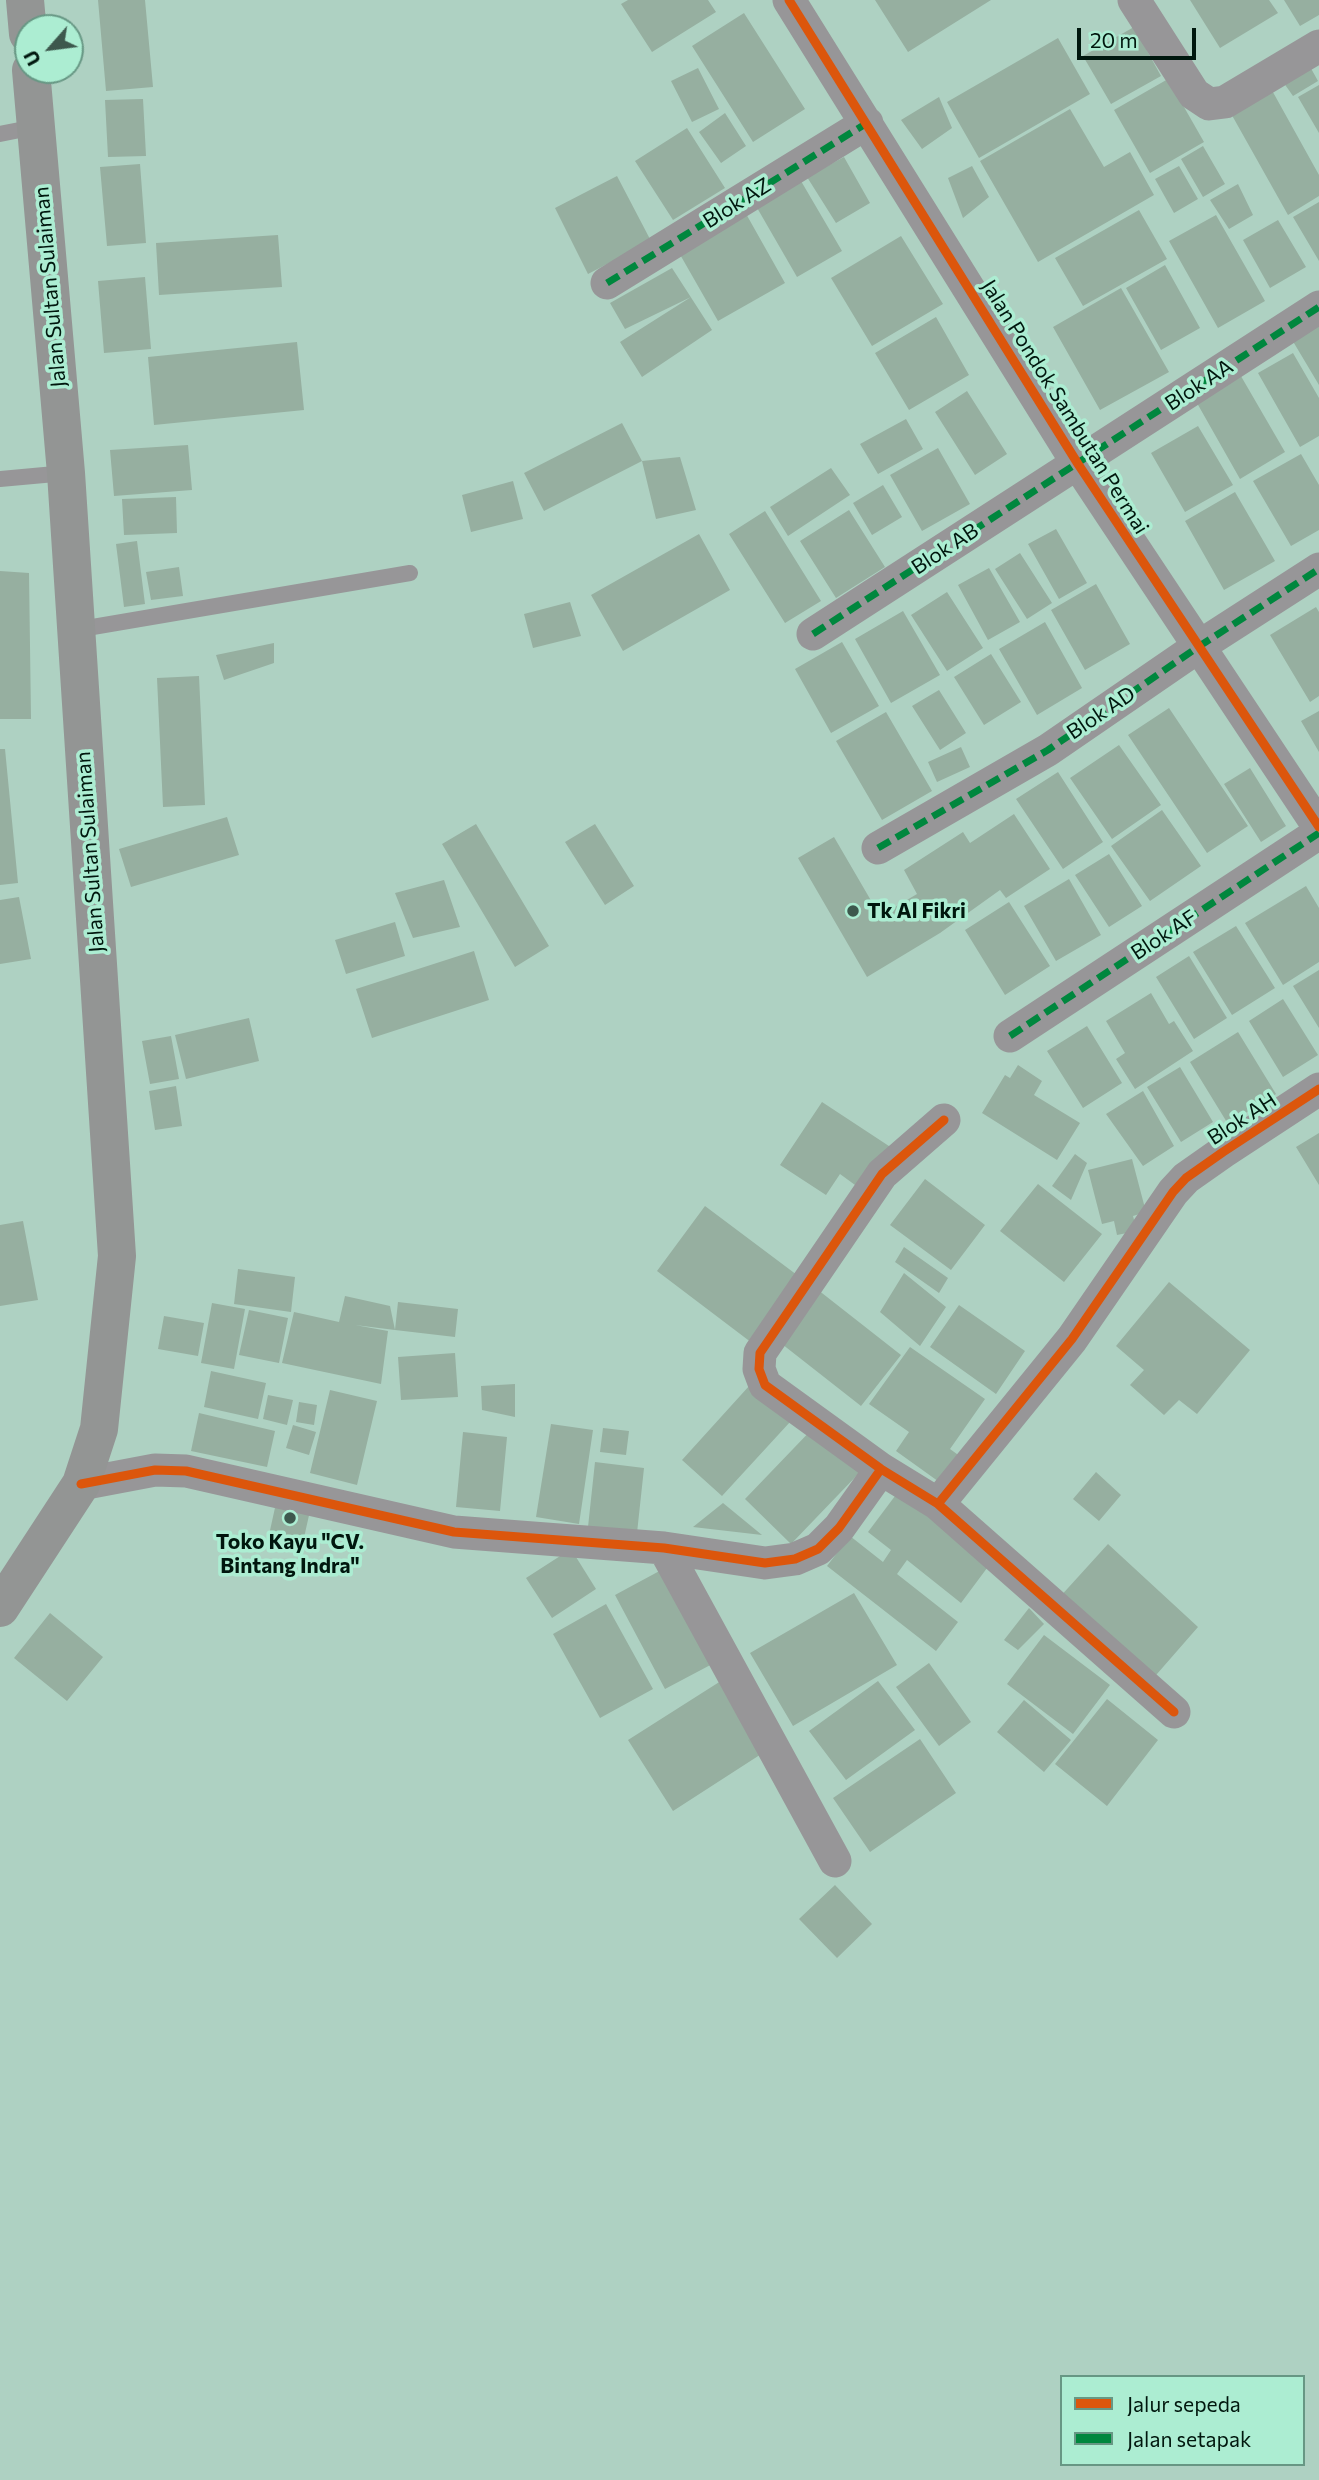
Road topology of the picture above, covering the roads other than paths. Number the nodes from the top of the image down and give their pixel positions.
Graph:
1 (789, 0) edge
2 (1134, 0) edge
3 (1319, 46) edge
4 (28, 84) edge
5 (867, 123) junction
6 (18, 130) edge
7 (607, 283) dead end
8 (1319, 307) edge
9 (1078, 464) junction
10 (66, 474) junction
11 (0, 479) edge
12 (1319, 569) edge
13 (410, 573) dead end
14 (75, 630) junction
15 (813, 634) dead end
16 (1198, 647) junction
17 (1319, 827) edge
18 (1319, 833) edge
19 (878, 849) dead end
20 (1010, 1036) dead end
21 (1319, 1089) edge
22 (944, 1120) dead end
23 (881, 1469) junction
24 (81, 1484) junction
25 (938, 1504) junction
26 (664, 1548) junction
27 (0, 1608) edge
28 (1174, 1712) dead end
29 (835, 1861) dead end

1 - 5 street, Jalan Pondok Sambutan Permai
2 - 3 street
4 - 6 main road, Jalan Sultan Sulaiman
5 - 7 street, Blok AZ
5 - 9 street, Jalan Pondok Sambutan Permai
6 - 10 main road, Jalan Sultan Sulaiman
8 - 9 street, Blok AA
9 - 15 street, Blok AB
9 - 16 street, Jalan Pondok Sambutan Permai
10 - 11 lane
10 - 14 main road, Jalan Sultan Sulaiman
12 - 16 street, Blok AD
13 - 14 lane
14 - 24 main road, Jalan Sultan Sulaiman
16 - 17 street, Jalan Pondok Sambutan Permai
16 - 19 street, Blok AD
18 - 20 street, Blok AF
21 - 25 street, Blok AH
22 - 23 street
23 - 25 street
23 - 26 street
24 - 26 street
24 - 27 main road, Jalan Sultan Sulaiman
25 - 28 street
26 - 29 street

